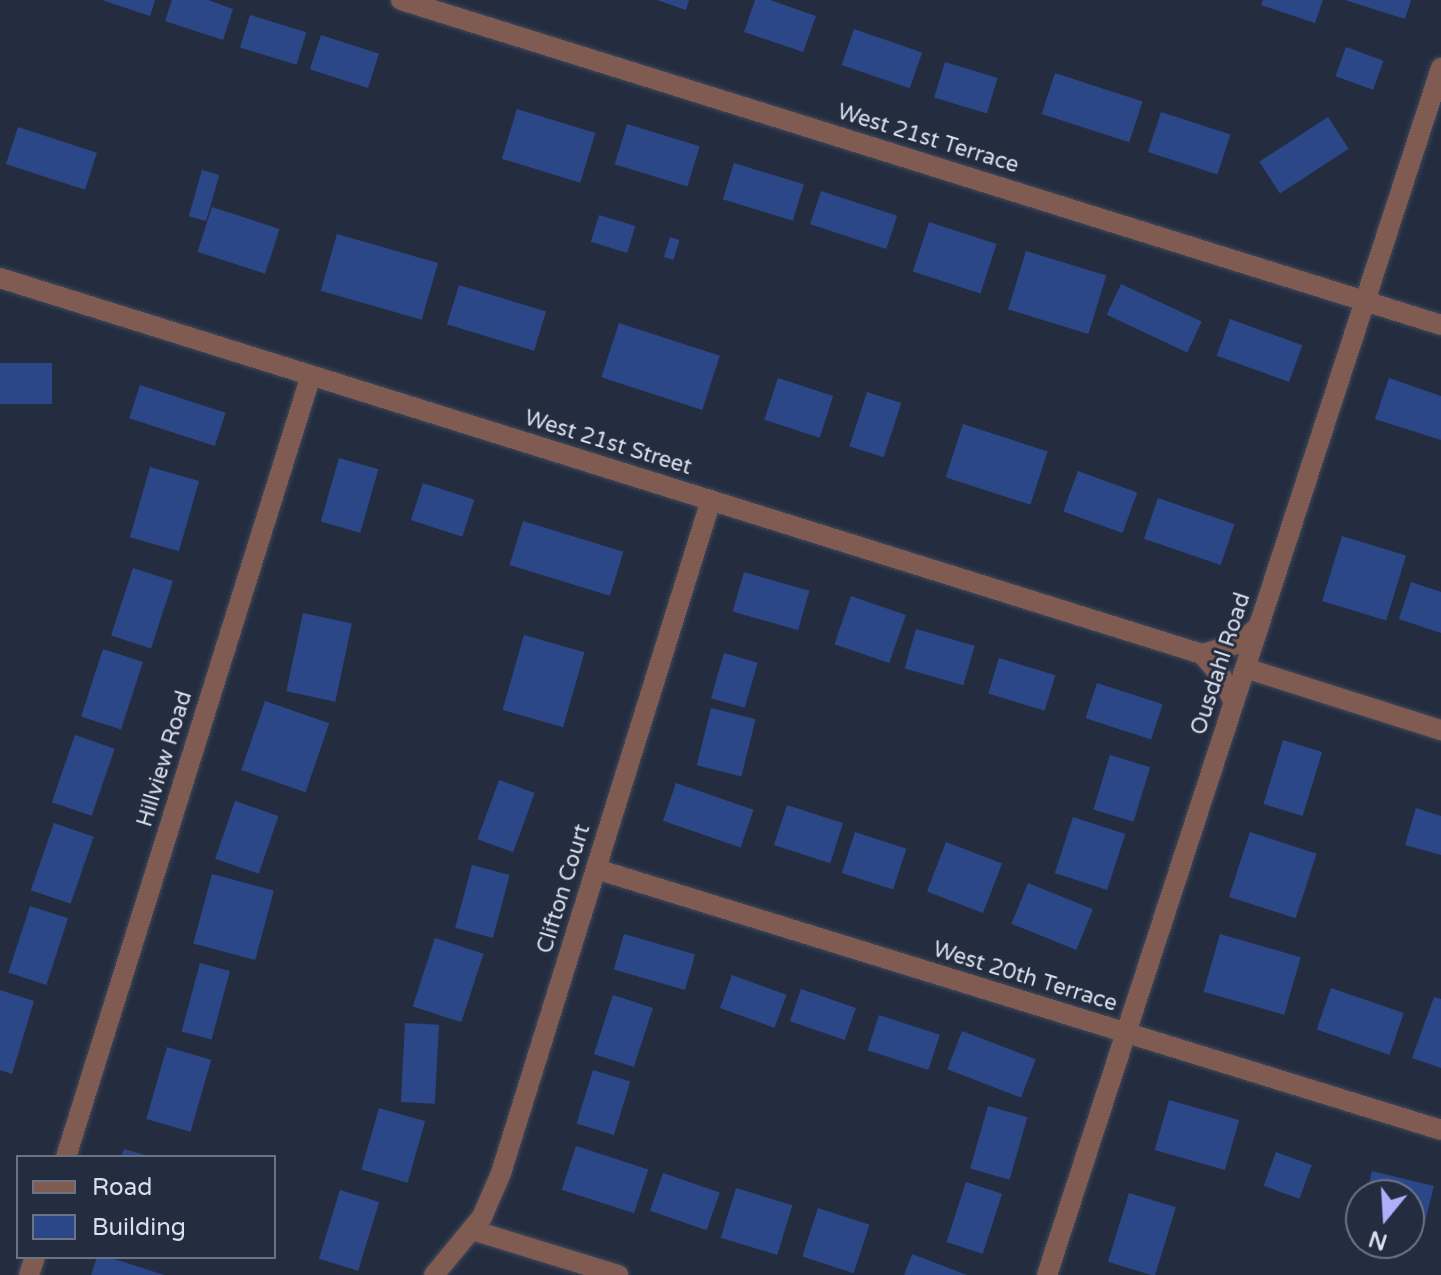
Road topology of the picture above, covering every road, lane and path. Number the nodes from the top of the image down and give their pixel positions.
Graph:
1 (401, 0) edge
2 (1441, 68) edge
3 (0, 278) edge
4 (1365, 301) junction
5 (1441, 325) edge
6 (311, 375) junction
7 (711, 500) junction
8 (1259, 625) junction
9 (1202, 654) junction
10 (1245, 668) junction
11 (1234, 703) junction
12 (1441, 730) edge
13 (596, 869) junction
14 (1126, 1033) junction
15 (1441, 1130) edge
16 (67, 1155) edge
17 (472, 1230) junction
18 (434, 1275) edge
19 (618, 1275) edge
20 (1047, 1275) edge

1 - 4 street, West 21st Terrace
2 - 4 street, Ousdahl Road
3 - 6 street, West 21st Street
4 - 5 street, West 21st Terrace
4 - 8 street, Ousdahl Road
6 - 7 street, West 21st Street
6 - 16 street, Hillview Road
7 - 9 street, West 21st Street
7 - 13 street, Clifton Court
8 - 9 street
8 - 10 street, Ousdahl Road
9 - 11 street
10 - 11 street, Ousdahl Road
10 - 12 street
11 - 14 street, Ousdahl Road
13 - 14 street, West 20th Terrace
13 - 17 street, Clifton Court
14 - 15 street, West 20th Terrace
14 - 20 street, Ousdahl Road
17 - 18 street, Clifton Court
17 - 19 street

